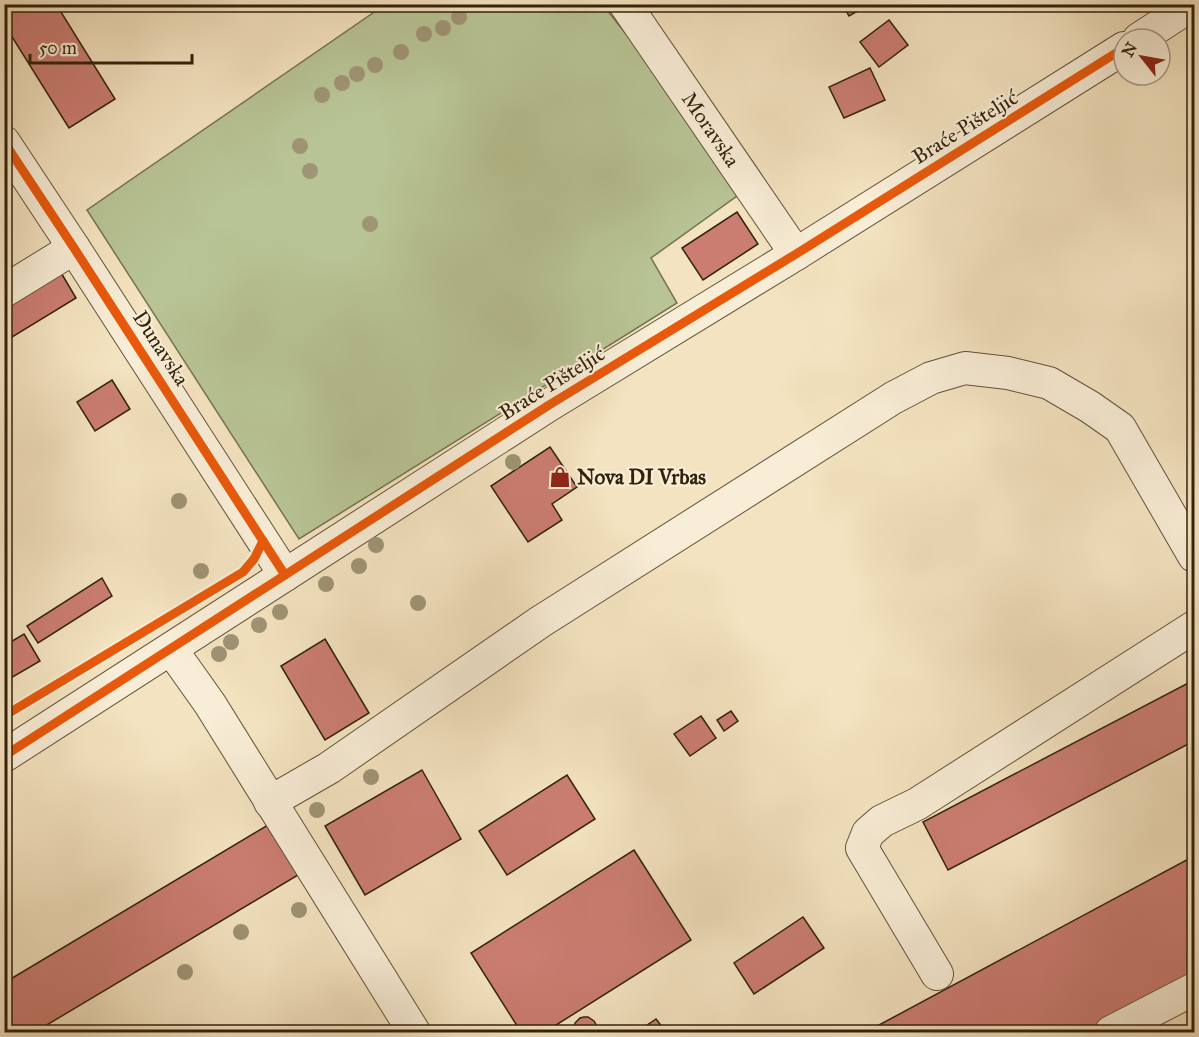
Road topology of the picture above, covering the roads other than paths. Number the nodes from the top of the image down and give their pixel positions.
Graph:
1 (626, 4) edge
2 (1193, 4) edge
3 (1158, 27) edge
4 (1112, 56) edge
5 (4, 142) edge
6 (74, 248) junction
7 (796, 254) junction
8 (4, 291) edge
9 (1194, 556) edge
10 (285, 575) junction
11 (1194, 627) edge
12 (171, 649) junction
13 (4, 756) edge
14 (270, 802) junction
15 (938, 974) dead end
16 (1194, 989) edge
17 (414, 1032) edge
18 (1111, 1032) edge

1 - 7 street, Moravska
2 - 3 street
4 - 7 street, Braće Pišteljić
5 - 6 street, Dunavska
6 - 8 street
6 - 10 street, Dunavska
7 - 10 street, Braće Pišteljić
9 - 14 street
10 - 12 street, Braće Pišteljić
11 - 15 street
12 - 13 street, Braće Pišteljić
12 - 14 street
14 - 17 street
16 - 18 street

